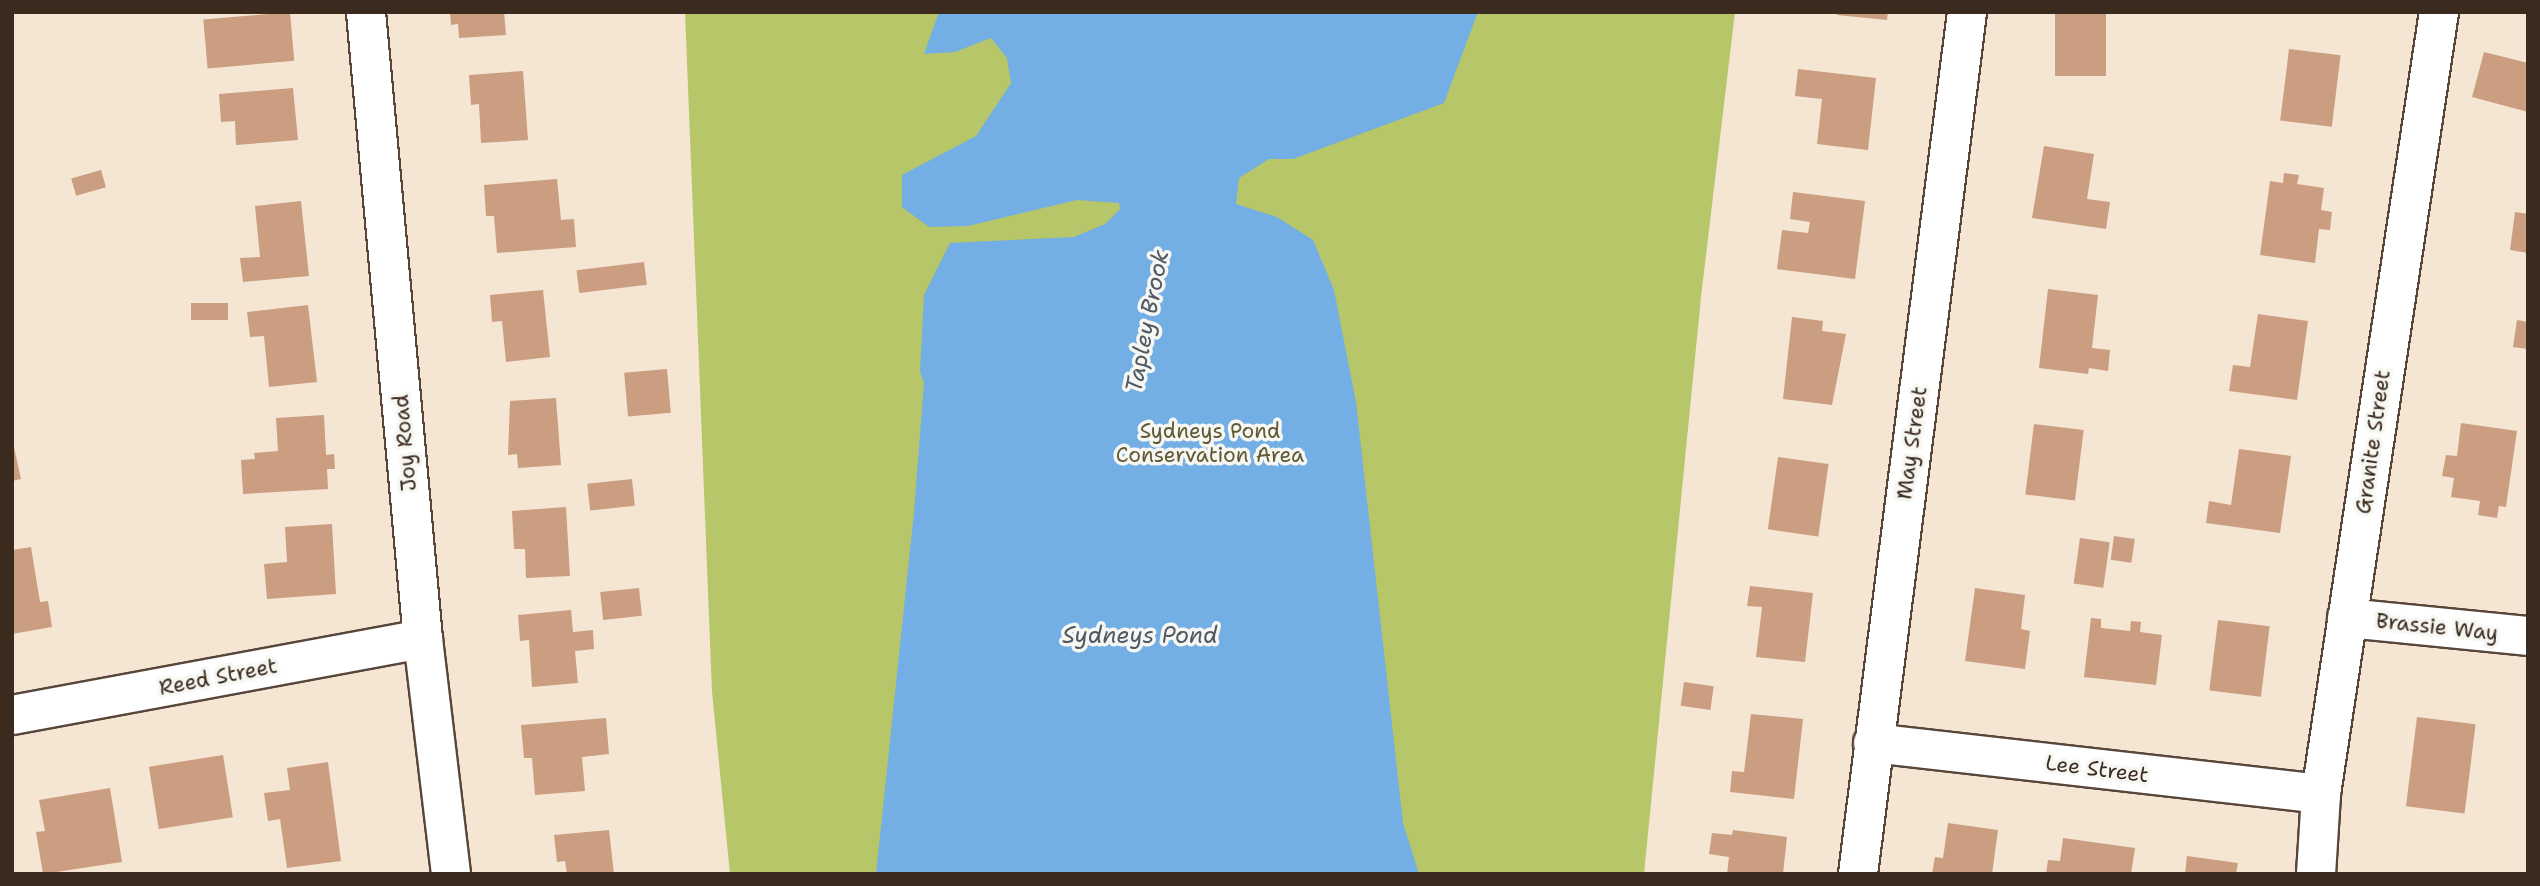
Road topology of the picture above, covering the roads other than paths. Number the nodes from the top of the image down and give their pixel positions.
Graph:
1 (366, 12) edge
2 (1967, 12) edge
3 (2439, 12) edge
4 (2347, 618) junction
5 (2528, 636) edge
6 (423, 639) junction
7 (12, 715) edge
8 (1873, 743) junction
9 (2321, 794) junction
10 (451, 874) edge
11 (1858, 874) edge
12 (2316, 874) edge

1 - 6 street, Joy Road
2 - 8 street, May Street
3 - 4 street, Granite Street
4 - 5 street, Brassie Way
4 - 9 street, Granite Street
6 - 7 street, Reed Street
6 - 10 street, Joy Road
8 - 9 street, Lee Street
8 - 11 street, May Street
9 - 12 street, Granite Street

